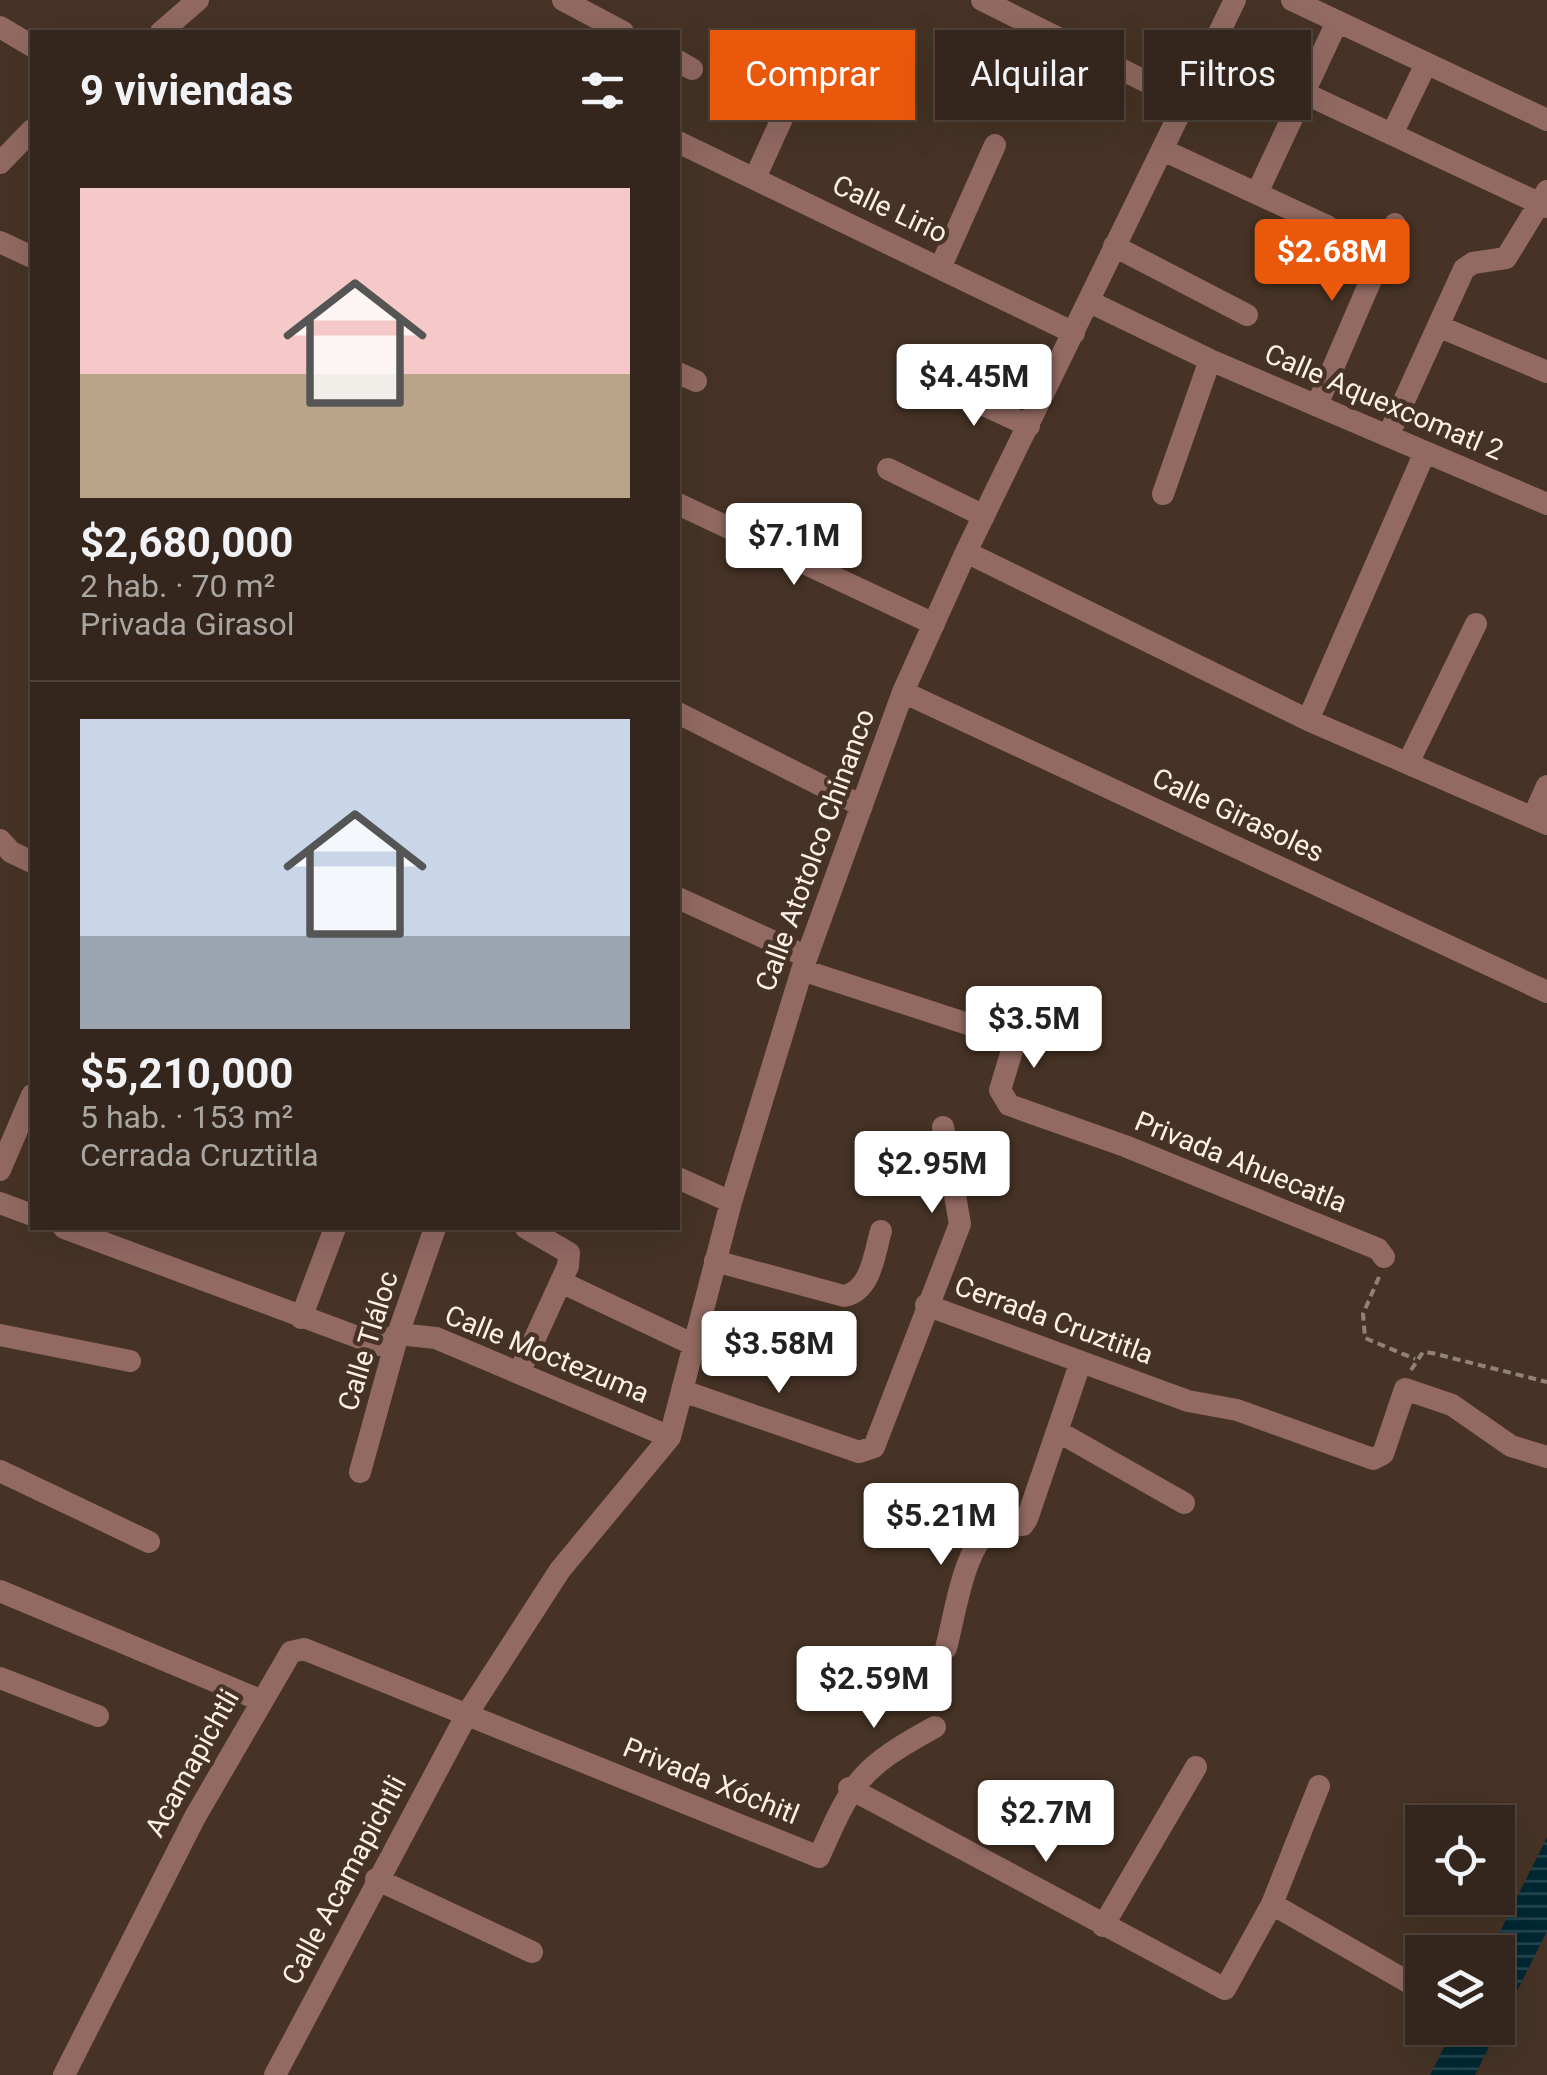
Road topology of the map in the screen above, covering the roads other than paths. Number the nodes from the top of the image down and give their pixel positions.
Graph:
1 (198, 0) edge
2 (562, 0) edge
3 (982, 0) edge
4 (1292, 0) edge
5 (1224, 4) edge
6 (1336, 22) junction
7 (0, 27) edge
8 (163, 30) edge
9 (619, 30) edge
10 (1213, 30) edge
11 (30, 45) edge
12 (1426, 64) junction
13 (1311, 77) edge
14 (1144, 80) edge
15 (1311, 96) edge
16 (782, 120) edge
17 (1176, 120) edge
18 (1291, 120) edge
19 (1547, 120) edge
20 (30, 132) edge
21 (1392, 134) junction
22 (680, 143) edge
23 (995, 144) dead end
24 (1163, 150) junction
25 (0, 163) edge
26 (755, 178) junction
27 (1257, 193) junction
28 (1545, 201) edge
29 (1395, 224) dead end
30 (1327, 226) dead end
31 (0, 242) edge
32 (1114, 246) junction
33 (30, 256) edge
34 (941, 266) junction
35 (1090, 302) junction
36 (1247, 315) dead end
37 (1438, 326) junction
38 (1074, 333) junction
39 (1210, 360) junction
40 (1547, 372) edge
41 (940, 385) dead end
42 (1317, 405) junction
43 (1029, 426) junction
44 (1388, 436) junction
45 (1425, 452) junction
46 (888, 469) dead end
47 (1163, 494) dead end
48 (1547, 504) edge
49 (680, 505) edge
50 (984, 516) junction
51 (966, 552) junction
52 (934, 624) junction
53 (1476, 624) dead end
54 (903, 692) junction
55 (680, 714) edge
56 (1308, 720) junction
57 (1408, 764) junction
58 (1547, 786) edge
59 (862, 806) junction
60 (1540, 821) edge
61 (0, 840) edge
62 (30, 861) edge
63 (680, 899) edge
64 (804, 964) junction
65 (1547, 992) edge
66 (30, 1100) edge
67 (943, 1127) dead end
68 (0, 1170) edge
69 (680, 1179) edge
70 (731, 1202) junction
71 (0, 1203) edge
72 (30, 1215) edge
73 (69, 1230) edge
74 (334, 1230) edge
75 (434, 1230) edge
76 (531, 1230) edge
77 (881, 1232) dead end
78 (1384, 1257) road end
79 (716, 1261) junction
80 (561, 1282) junction
81 (926, 1305) junction
82 (301, 1318) junction
83 (398, 1334) junction
84 (0, 1335) edge
85 (692, 1344) junction
86 (130, 1361) dead end
87 (1080, 1364) junction
88 (519, 1373) junction
89 (683, 1391) junction
90 (1057, 1431) junction
91 (670, 1436) junction
92 (1547, 1457) edge
93 (0, 1471) edge
94 (360, 1472) dead end
95 (1184, 1502) dead end
96 (148, 1542) dead end
97 (0, 1592) edge
98 (946, 1648) dead end
99 (0, 1678) edge
100 (260, 1700) junction
101 (467, 1714) junction
102 (98, 1716) dead end
103 (936, 1727) dead end
104 (1196, 1767) dead end
105 (1319, 1786) dead end
106 (849, 1788) junction
107 (376, 1878) junction
108 (1272, 1904) junction
109 (1102, 1926) junction
110 (532, 1952) dead end
111 (1405, 1980) edge
112 (64, 2075) edge
113 (275, 2075) edge

1 - 8 street
2 - 9 street
3 - 14 street
4 - 6 street
5 - 10 street, Calle Atotolco Chinanco
6 - 12 street
6 - 13 street
7 - 11 street
12 - 19 street
12 - 21 street
15 - 21 street
16 - 26 street
17 - 24 street, Calle Atotolco Chinanco
18 - 27 street
20 - 25 street
21 - 28 street
22 - 26 street, Calle Lirio
23 - 34 street
24 - 27 street
24 - 32 street, Calle Atotolco Chinanco
26 - 34 street, Calle Lirio
27 - 30 street
28 - 37 street
29 - 42 street
31 - 33 street
32 - 35 street, Calle Atotolco Chinanco
32 - 36 street
34 - 38 street, Calle Lirio
35 - 38 street, Calle Atotolco Chinanco
35 - 39 street, Calle Aquexcomatl 2
37 - 40 street
37 - 44 street
38 - 43 street, Calle Atotolco Chinanco
39 - 42 street, Calle Aquexcomatl 2
39 - 47 street
41 - 43 street
42 - 44 street, Calle Aquexcomatl 2
43 - 50 street, Calle Atotolco Chinanco
44 - 45 street, Calle Aquexcomatl 2
45 - 48 street, Calle Aquexcomatl 2
45 - 56 street
46 - 50 street
49 - 52 street
50 - 51 street, Calle Atotolco Chinanco
51 - 52 street, Calle Atotolco Chinanco
51 - 56 street
52 - 54 street, Calle Atotolco Chinanco
53 - 57 street
54 - 59 street, Calle Atotolco Chinanco
54 - 65 street, Calle Girasoles
55 - 59 street
56 - 57 street
57 - 60 street
58 - 60 street
59 - 64 street, Calle Atotolco Chinanco
61 - 62 street
63 - 64 street
64 - 70 street, Calle Atotolco Chinanco
64 - 78 street, Privada Ahuecatla
66 - 68 street
67 - 81 street
69 - 70 street
70 - 79 street, Calle Atotolco Chinanco
71 - 72 street
73 - 82 street, Calle Moctezuma
74 - 82 street
75 - 83 street, Calle Tláloc
76 - 80 street
77 - 79 street
79 - 85 street, Calle Atotolco Chinanco
80 - 85 street
80 - 88 street
81 - 87 street, Cerrada Cruztitla
81 - 89 street, Cerrada Cruztitla
82 - 83 street, Calle Moctezuma
83 - 88 street, Calle Moctezuma
83 - 94 street, Calle Tláloc
84 - 86 street
85 - 89 street, Calle Atotolco Chinanco
87 - 90 street
87 - 92 street, Cerrada Cruztitla
88 - 91 street, Calle Moctezuma
89 - 91 street, Calle Atotolco Chinanco
90 - 95 street
90 - 98 street
91 - 101 street, Calle Atotolco Chinanco
93 - 96 street
97 - 100 street
99 - 102 street
100 - 101 street, Acamapichtli
100 - 112 street, Acamapichtli
101 - 106 street, Privada Xóchitl
101 - 107 street, Calle Acamapichtli
103 - 106 street, Privada Xóchitl
104 - 109 street
105 - 108 street
106 - 109 street
107 - 110 street
107 - 113 street, Calle Acamapichtli
108 - 109 street
108 - 111 street

